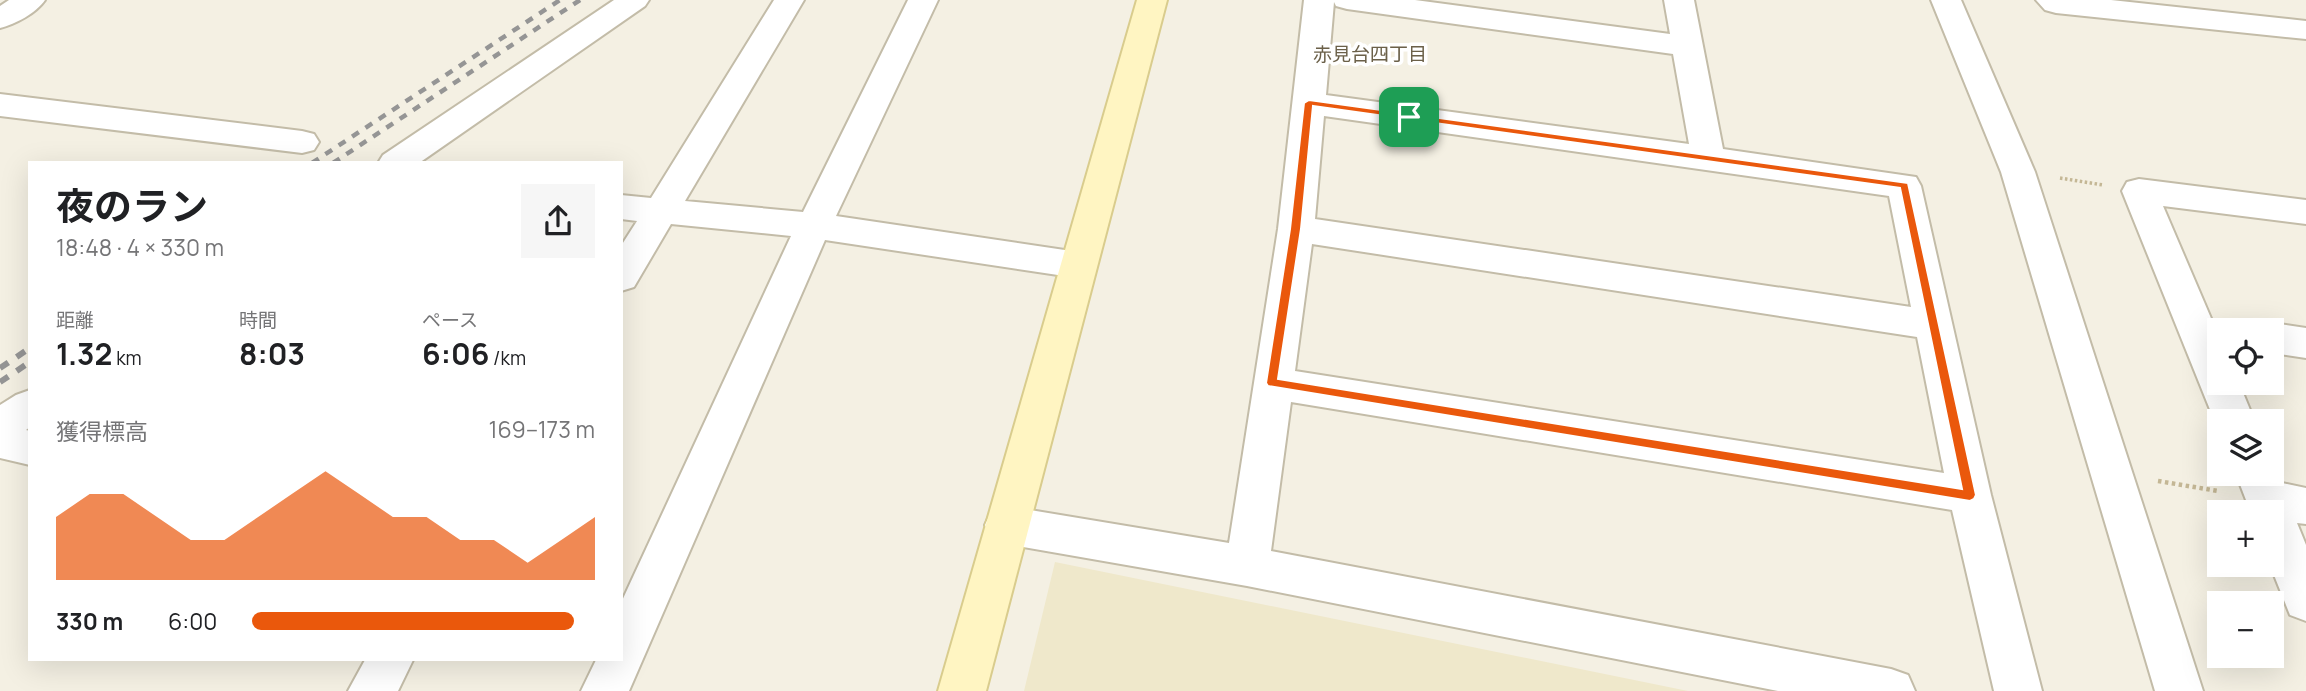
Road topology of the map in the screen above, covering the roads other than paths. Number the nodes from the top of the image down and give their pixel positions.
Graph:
1 (30, 0) edge
2 (634, 0) edge
3 (789, 0) edge
4 (923, 0) edge
5 (1152, 0) edge
6 (1319, 0) edge
7 (1347, 0) edge
8 (1679, 0) edge
9 (1946, 0) edge
10 (2051, 0) edge
11 (2211, 9) edge
12 (0, 19) edge
13 (2306, 30) edge
14 (1688, 46) junction
15 (1309, 103) junction
16 (0, 105) edge
17 (302, 142) dead end
18 (1708, 159) junction
19 (398, 161) edge
20 (623, 207) edge
21 (662, 211) junction
22 (2306, 212) edge
23 (814, 226) junction
24 (1296, 229) junction
25 (1078, 265) junction
26 (623, 274) edge
27 (1934, 325) junction
28 (2207, 327) edge
29 (2284, 340) edge
30 (2306, 344) edge
31 (1272, 383) junction
32 (28, 407) edge
33 (0, 426) edge
34 (0, 442) edge
35 (28, 447) edge
36 (2277, 493) edge
37 (1970, 495) junction
38 (1006, 525) junction
39 (1247, 566) junction
40 (2306, 601) edge
41 (623, 650) edge
42 (389, 661) edge
43 (619, 661) edge
44 (372, 691) edge
45 (605, 691) edge
46 (962, 691) edge
47 (1891, 691) edge
48 (2018, 691) edge
49 (2179, 691) edge

1 - 12 street
2 - 19 street
3 - 21 street
4 - 23 street
5 - 25 street
6 - 15 street
7 - 14 street
8 - 14 street
9 - 49 street
10 - 11 street
11 - 13 street
14 - 18 street
15 - 18 street
15 - 24 street
16 - 17 street
18 - 27 street
20 - 21 street
21 - 23 street
21 - 26 street
22 - 28 street
23 - 25 street
23 - 41 street
24 - 27 street
24 - 31 street
25 - 38 street
27 - 37 street
29 - 30 street
31 - 37 street
31 - 39 street
32 - 33 street
34 - 35 street
36 - 40 street
37 - 48 street
38 - 39 street
38 - 46 street
39 - 47 street
42 - 44 street
43 - 45 street

